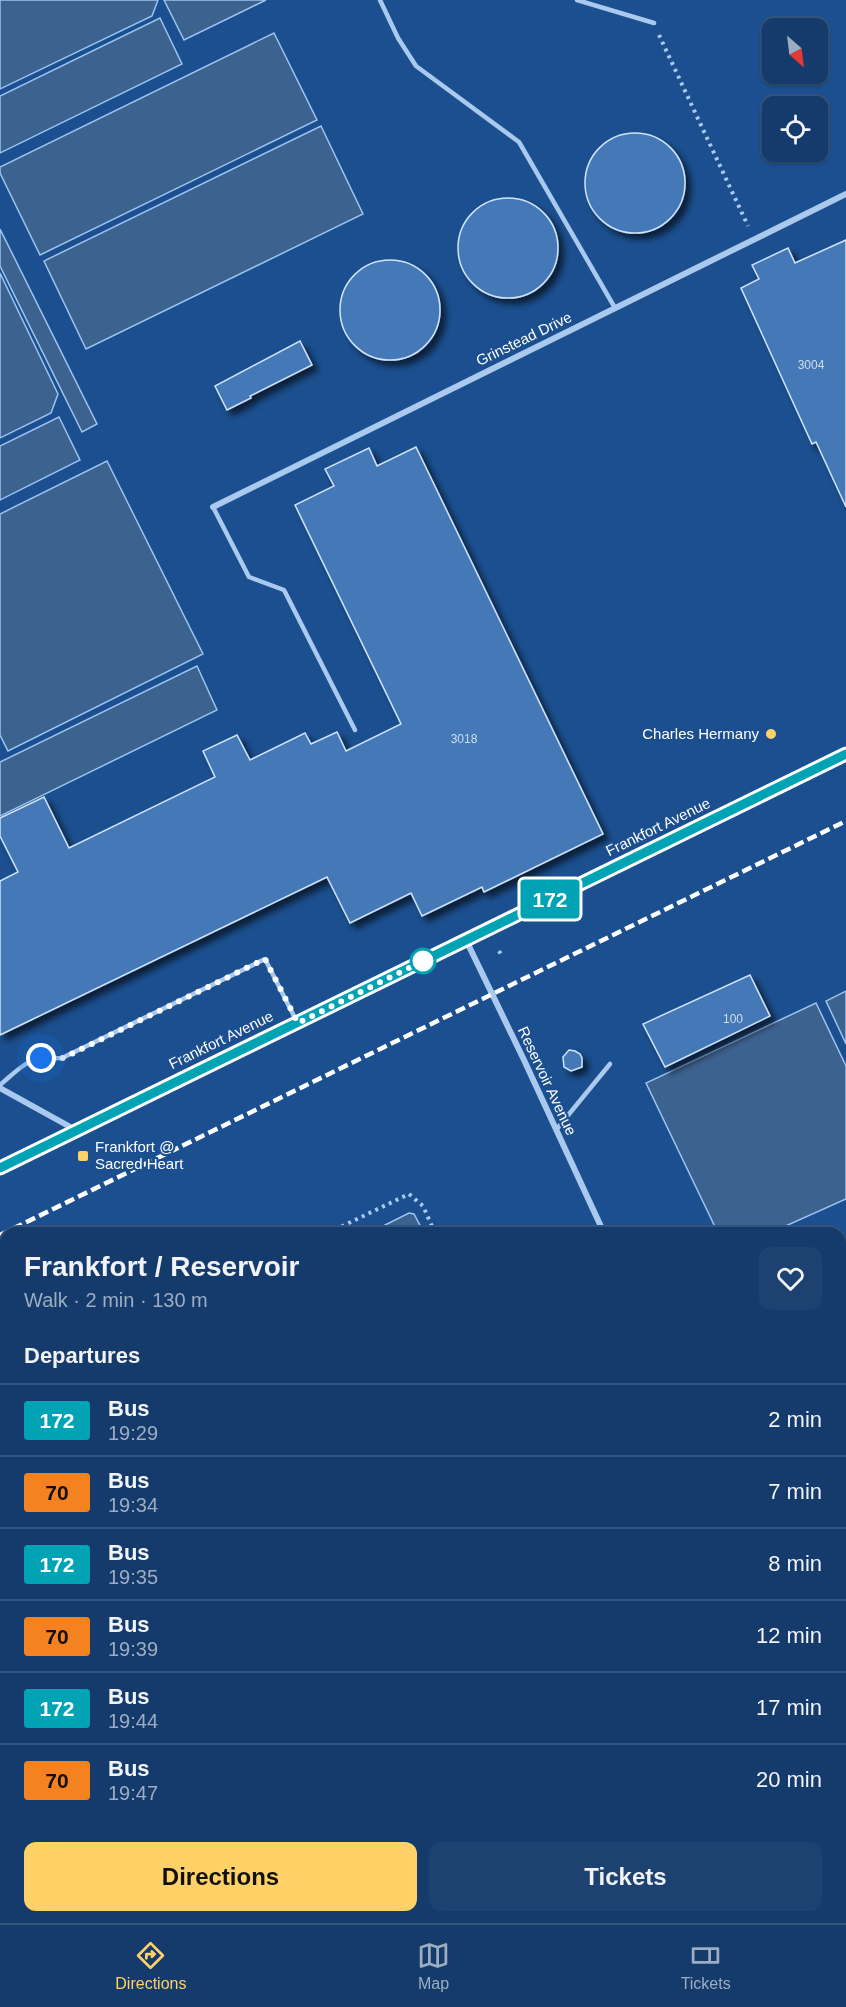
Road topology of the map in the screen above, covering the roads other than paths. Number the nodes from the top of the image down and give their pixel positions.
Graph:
1 (380, 0) edge
2 (577, 0) edge
3 (654, 23) road end
4 (846, 194) edge
5 (615, 308) junction
6 (213, 507) joint
7 (356, 730) dead end
8 (846, 754) edge
9 (466, 940) junction
10 (298, 1023) junction
11 (610, 1064) dead end
12 (0, 1087) edge
13 (556, 1130) junction
14 (77, 1131) junction
15 (0, 1168) edge
16 (601, 1227) edge

1 - 5 lane
2 - 3 lane
4 - 5 street, Grinstead Drive
5 - 6 street, Grinstead Drive
6 - 7 lane
8 - 9 main road, Frankfort Avenue
9 - 10 main road, Frankfort Avenue
9 - 13 street, Reservoir Avenue
10 - 12 lane
10 - 14 main road, Frankfort Avenue
11 - 13 lane
12 - 14 street
13 - 16 street, Reservoir Avenue
14 - 15 main road, Frankfort Avenue

